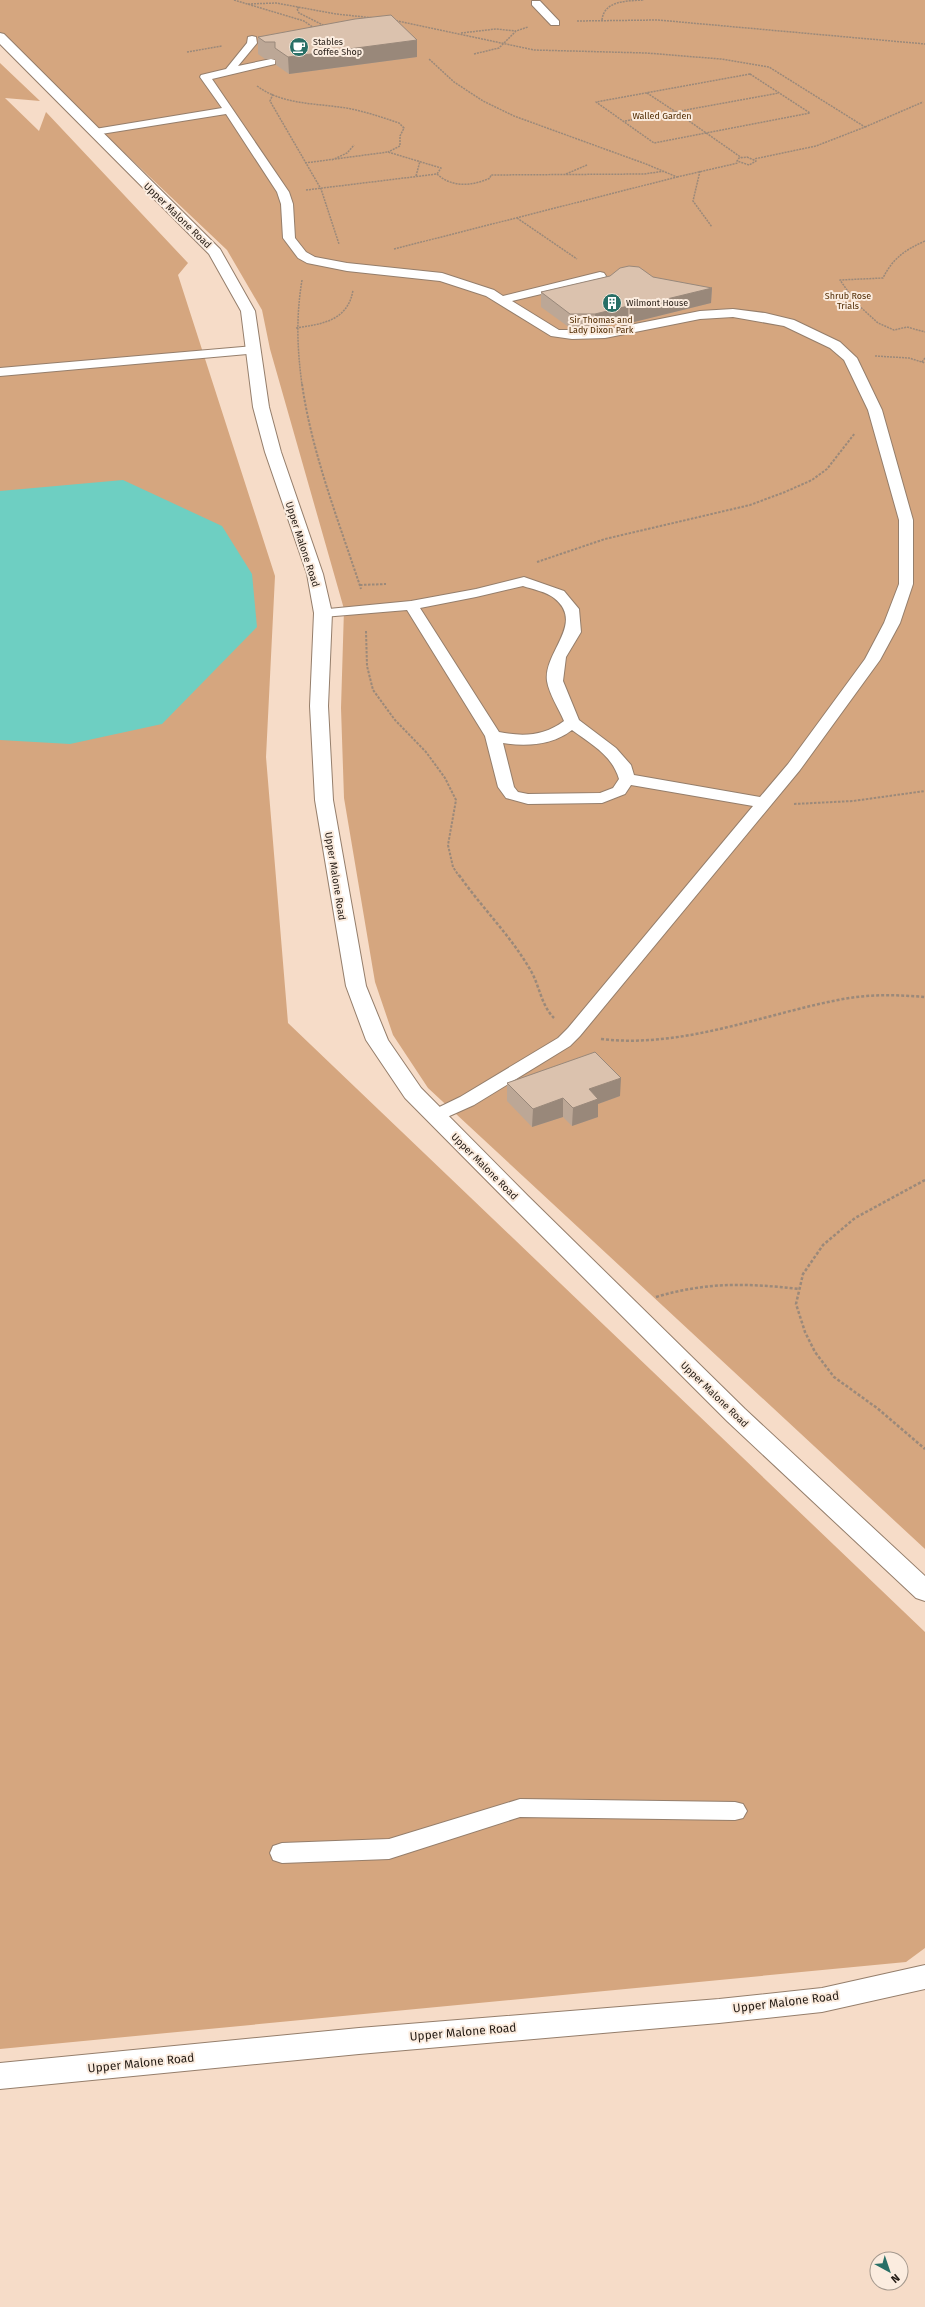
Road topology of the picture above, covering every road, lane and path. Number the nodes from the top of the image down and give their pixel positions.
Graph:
1 (234, 0) edge
2 (274, 0) edge
3 (644, 0) edge
4 (276, 3) junction
5 (536, 3) dead end
6 (248, 4) junction
7 (299, 7) junction
8 (375, 18) edge
9 (388, 19) edge
10 (617, 19) dead end
11 (602, 20) dead end
12 (555, 23) dead end
13 (329, 30) edge
14 (516, 31) dead end
15 (312, 32) edge
16 (459, 33) junction
17 (0, 37) edge
18 (252, 39) dead end
19 (925, 44) edge
20 (429, 59) dead end
21 (271, 62) edge
22 (235, 69) junction
23 (647, 93) junction
24 (780, 93) junction
25 (273, 94) junction
26 (923, 102) dead end
27 (229, 110) junction
28 (676, 112) junction
29 (682, 116) dead end
30 (689, 121) dead end
31 (624, 122) junction
32 (865, 127) junction
33 (95, 132) junction
34 (706, 133) junction
35 (354, 145) dead end
36 (388, 152) junction
37 (742, 158) junction
38 (754, 159) junction
39 (329, 161) junction
40 (420, 161) junction
41 (305, 163) junction
42 (738, 163) junction
43 (587, 166) dead end
44 (666, 171) junction
45 (700, 171) junction
46 (437, 174) junction
47 (564, 175) junction
48 (416, 176) junction
49 (677, 177) junction
50 (321, 189) junction
51 (516, 218) junction
52 (712, 227) dead end
53 (925, 241) edge
54 (311, 260) junction
55 (347, 267) junction
56 (600, 276) joint
57 (501, 300) junction
58 (296, 328) junction
59 (925, 332) edge
60 (254, 350) junction
61 (850, 358) junction
62 (925, 358) edge
63 (922, 362) junction
64 (925, 363) edge
65 (0, 372) edge
66 (879, 421) junction
67 (533, 563) dead end
68 (390, 584) dead end
69 (360, 585) junction
70 (412, 604) junction
71 (368, 609) junction
72 (323, 613) junction
73 (572, 722) junction
74 (493, 736) junction
75 (627, 779) junction
76 (925, 791) edge
77 (765, 803) junction
78 (925, 997) edge
79 (574, 1032) junction
80 (436, 1116) junction
81 (925, 1180) edge
82 (799, 1289) junction
83 (626, 1306) junction
84 (925, 1449) edge
85 (925, 1591) edge
86 (735, 1811) dead end
87 (282, 1853) dead end
88 (925, 1977) edge
89 (0, 2076) edge

1 - 6 path
2 - 4 path
3 - 11 path
4 - 6 path
4 - 7 path
5 - 12 lane
6 - 15 path
7 - 8 path
7 - 13 path
9 - 16 path
10 - 19 path
14 - 16 path
16 - 32 path
17 - 33 main road, Upper Malone Road
18 - 22 lane
20 - 44 path
21 - 22 lane
22 - 25 path
22 - 27 lane
23 - 24 path
23 - 28 path
23 - 31 path
24 - 28 path
24 - 34 path
25 - 36 path
25 - 41 path
26 - 32 path
27 - 33 lane
27 - 54 lane
28 - 29 path
28 - 31 path
30 - 34 path
31 - 34 path
32 - 38 path
33 - 60 main road, Upper Malone Road
34 - 37 path
35 - 39 path
36 - 39 path
36 - 40 path
37 - 38 path
37 - 42 path
38 - 42 path
39 - 41 path
40 - 46 path
40 - 48 path
41 - 50 path
42 - 45 path
43 - 47 path
44 - 47 path
44 - 49 path
45 - 49 path
45 - 52 path
46 - 47 path
46 - 48 path
48 - 50 path
49 - 51 path
50 - 55 path
51 - 55 path
51 - 56 path
53 - 59 path
54 - 55 lane
54 - 58 path
55 - 57 lane
55 - 58 path
56 - 57 lane
57 - 61 lane
58 - 69 path
60 - 65 lane
60 - 72 main road, Upper Malone Road
61 - 63 path
61 - 66 lane
62 - 63 path
63 - 64 path
66 - 67 path
66 - 77 lane
68 - 69 path
69 - 71 path
70 - 71 lane
70 - 73 lane
70 - 74 lane
71 - 72 lane
71 - 79 path
72 - 80 main road, Upper Malone Road
73 - 74 lane
73 - 75 lane
74 - 75 lane
75 - 77 lane
76 - 77 path
77 - 79 lane
78 - 79 path
79 - 80 lane
80 - 83 main road, Upper Malone Road
81 - 82 path
82 - 83 path
82 - 84 path
83 - 85 main road, Upper Malone Road
86 - 87 lane
88 - 89 main road, Upper Malone Road

